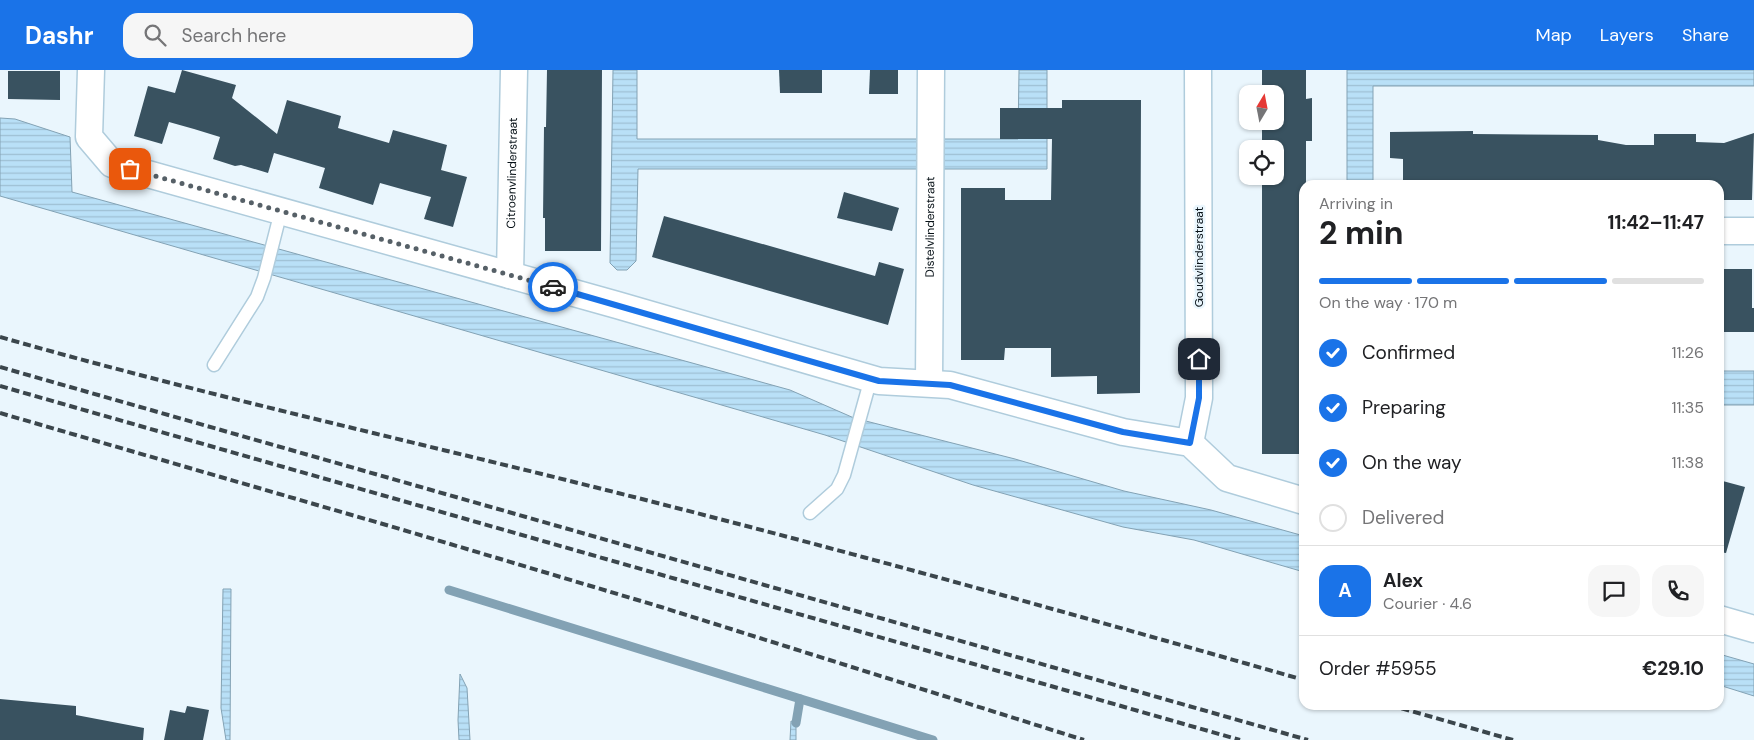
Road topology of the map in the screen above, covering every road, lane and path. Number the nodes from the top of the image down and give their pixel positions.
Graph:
1 (91, 70) edge
2 (514, 70) edge
3 (931, 70) edge
4 (1198, 70) edge
5 (281, 211) junction
6 (1724, 231) edge
7 (1754, 231) edge
8 (510, 275) junction
9 (214, 365) dead end
10 (871, 378) junction
11 (929, 383) junction
12 (1190, 443) junction
13 (1299, 500) edge
14 (810, 514) dead end
15 (1724, 620) edge
16 (1754, 629) edge

1 - 5 street
2 - 8 street, Citroenvlinderstraat
3 - 11 street, Distelvlinderstraat
4 - 12 street, Goudvlinderstraat
5 - 8 street
5 - 9 lane
6 - 7 street
8 - 10 street
10 - 11 street
10 - 14 lane
11 - 12 street
12 - 13 street
15 - 16 street

